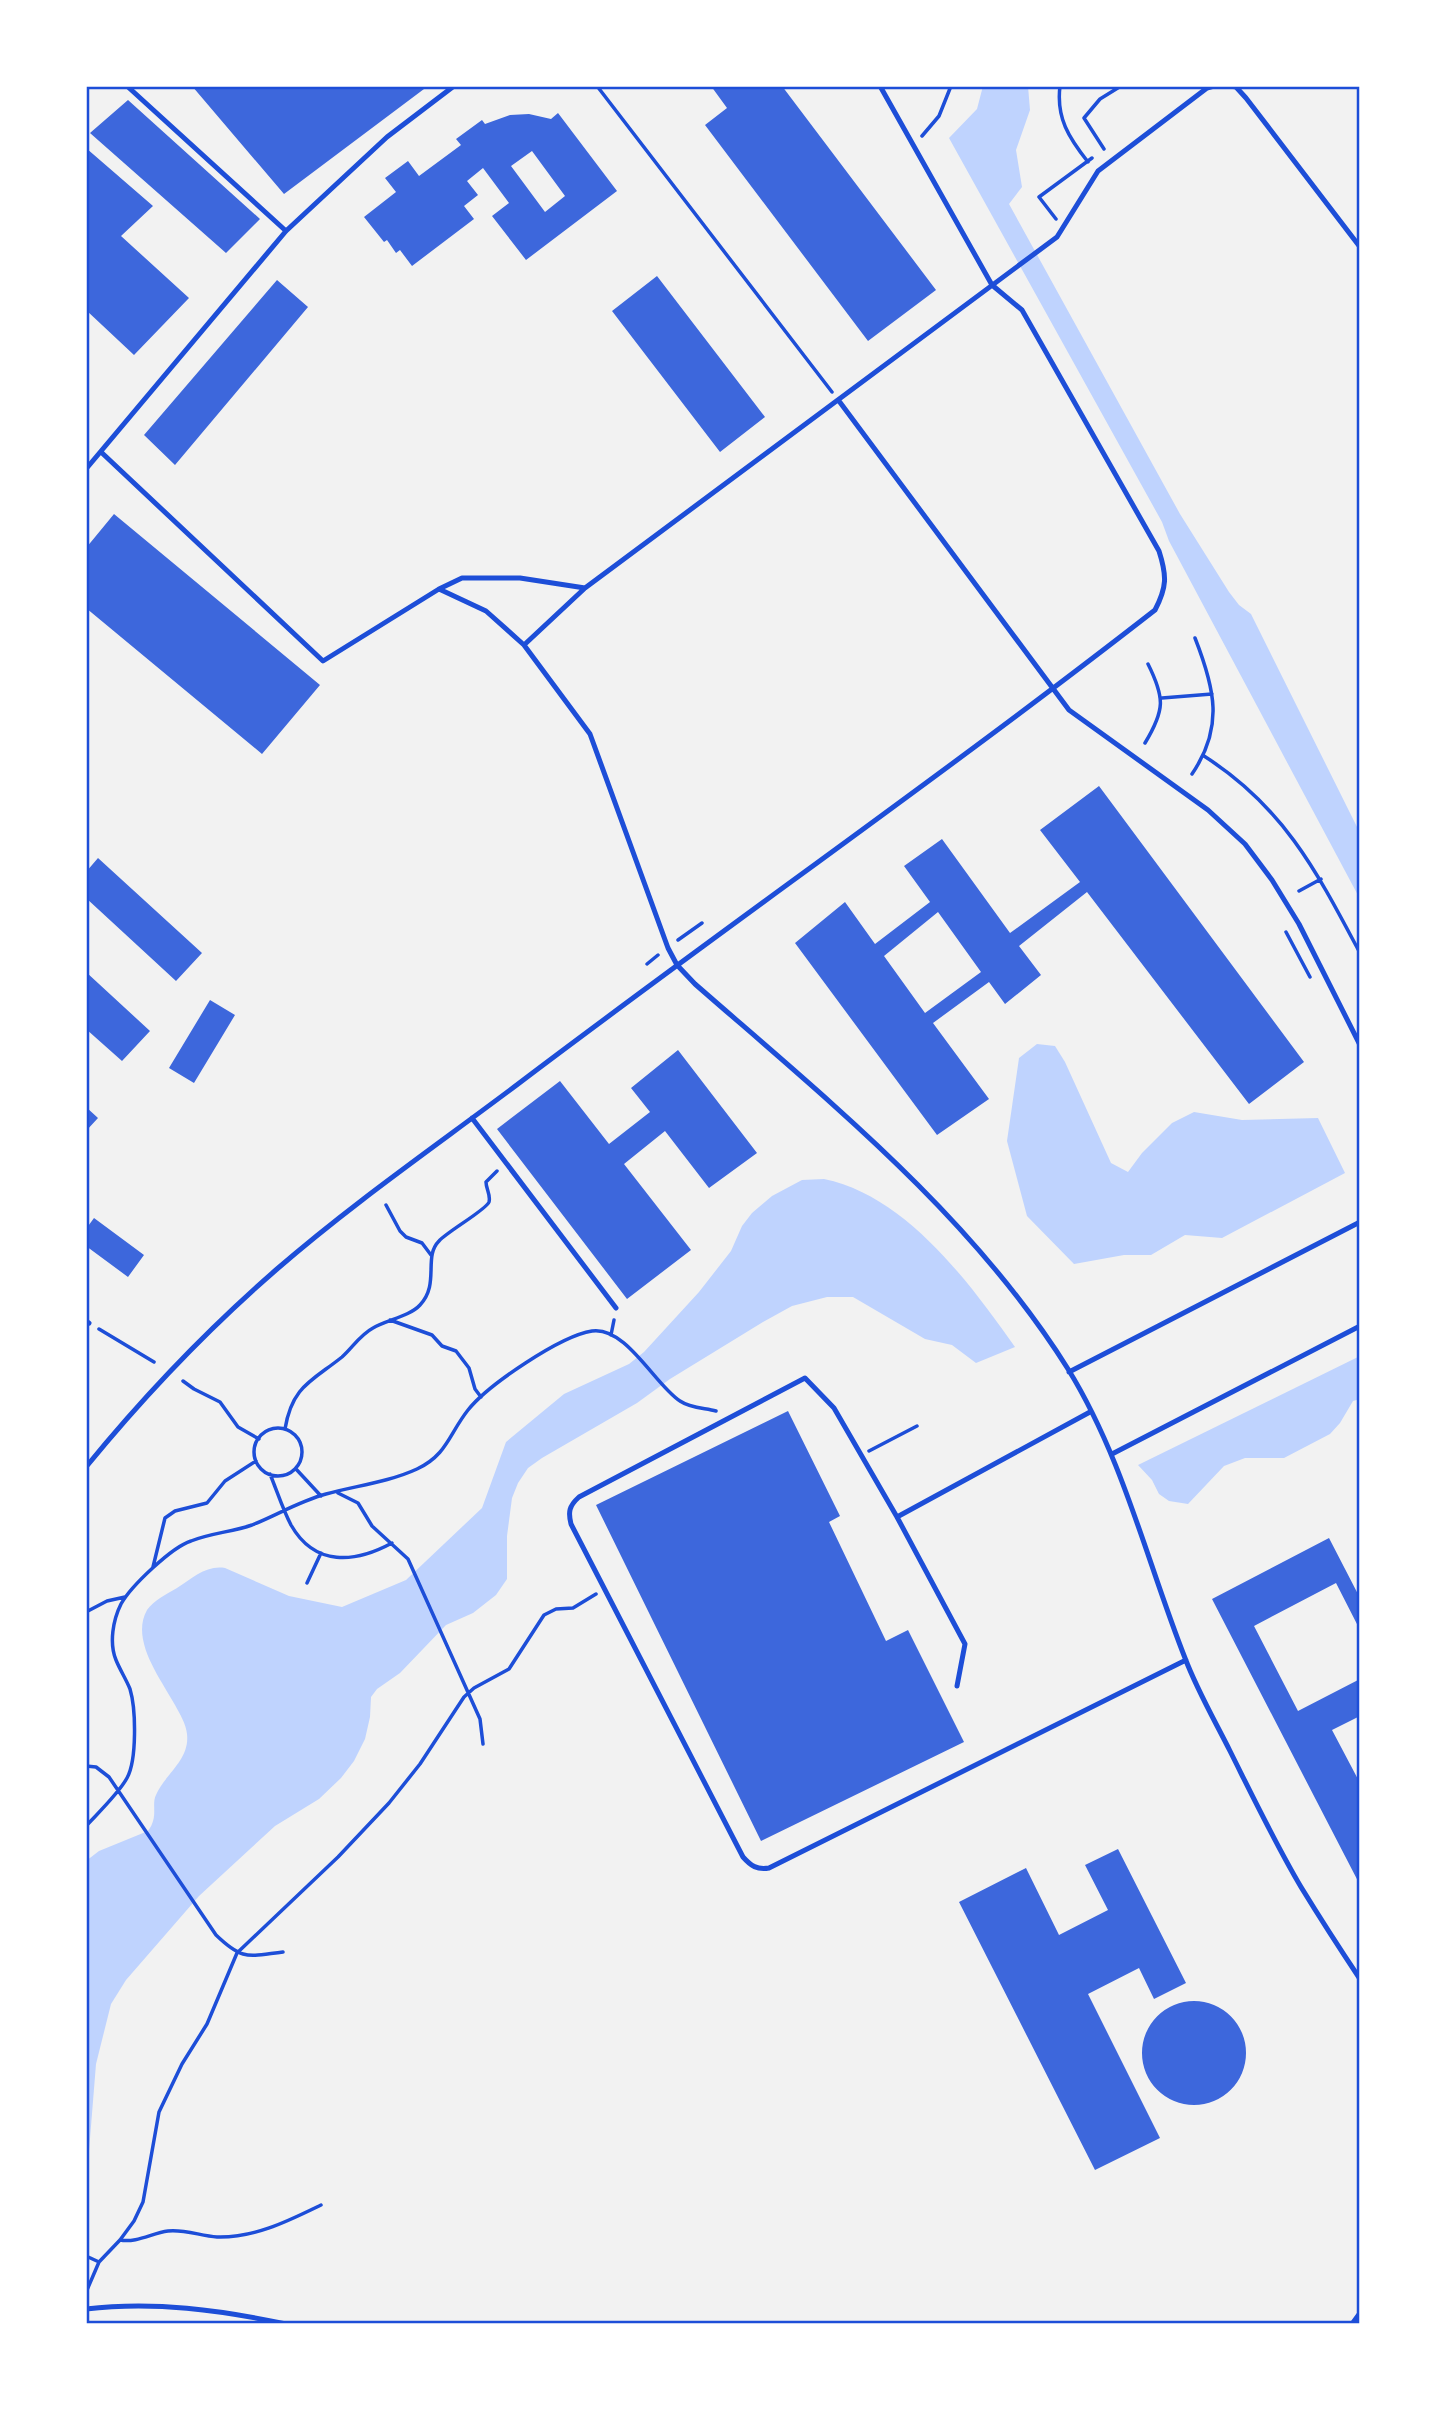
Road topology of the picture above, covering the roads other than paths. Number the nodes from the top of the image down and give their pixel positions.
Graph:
1 (127, 86) edge
2 (454, 86) edge
3 (880, 86) edge
4 (1214, 86) edge
5 (1231, 86) edge
6 (286, 232) junction
7 (1360, 247) edge
8 (992, 285) junction
9 (839, 401) junction
10 (102, 452) junction
11 (86, 469) edge
12 (585, 588) junction
13 (439, 589) junction
14 (524, 646) junction
15 (1053, 689) junction
16 (677, 965) junction
17 (1360, 1045) edge
18 (472, 1118) junction
19 (1360, 1222) edge
20 (616, 1308) dead end
21 (1360, 1326) edge
22 (1069, 1372) junction
23 (1090, 1412) junction
24 (1112, 1454) junction
25 (86, 1467) edge
26 (897, 1517) junction
27 (1185, 1660) junction
28 (957, 1686) dead end
29 (1360, 1979) edge
30 (86, 2309) edge
31 (1360, 2313) edge
32 (286, 2324) edge
33 (1352, 2324) edge

1 - 6 lane
2 - 6 lane
3 - 8 lane
4 - 8 lane
5 - 7 lane
6 - 10 lane
8 - 9 lane
8 - 15 lane
9 - 12 lane
9 - 15 lane
10 - 11 lane
10 - 13 lane
12 - 13 lane
12 - 14 lane
13 - 14 lane
14 - 16 lane
15 - 16 lane
15 - 17 lane
16 - 18 lane
16 - 22 lane
18 - 20 lane
18 - 25 lane
19 - 22 lane
21 - 24 lane
22 - 23 lane
23 - 24 lane
23 - 26 lane
24 - 27 lane
26 - 27 lane
26 - 28 lane
27 - 29 lane
30 - 32 lane
31 - 33 lane

